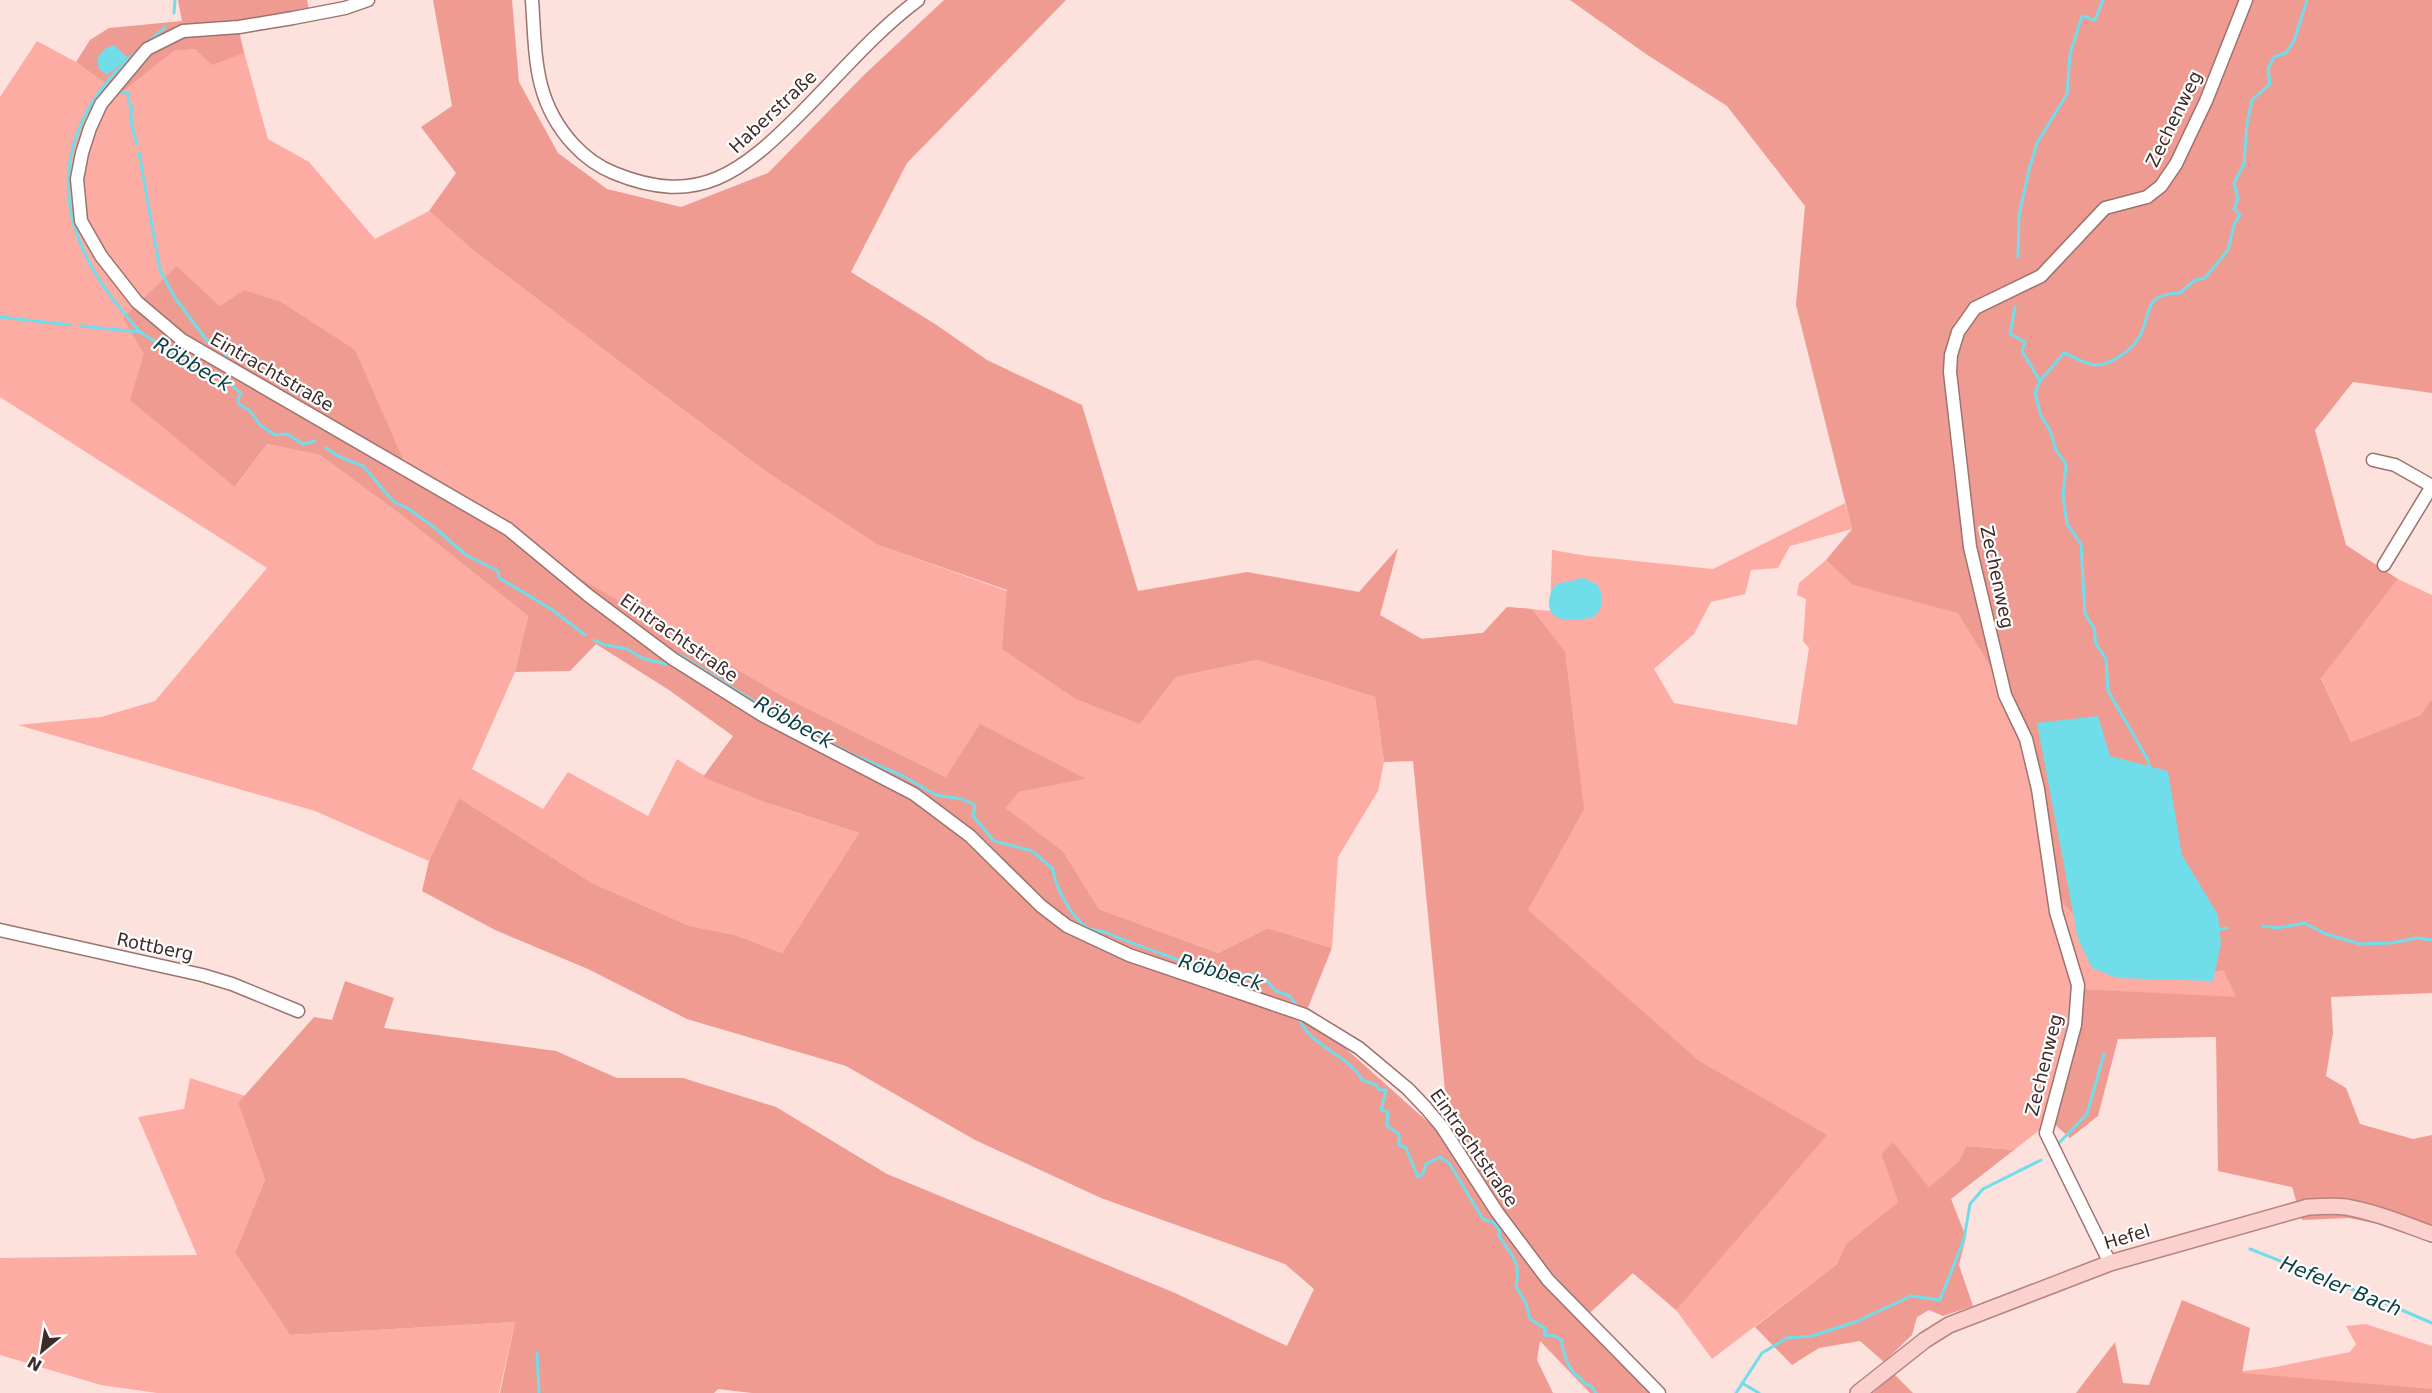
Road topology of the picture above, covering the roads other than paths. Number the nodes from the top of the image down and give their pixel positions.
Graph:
1 (368, 0) edge
2 (532, 0) edge
3 (918, 0) edge
4 (2246, 0) edge
5 (2373, 460) dead end
6 (2432, 486) edge
7 (2384, 565) dead end
8 (0, 930) edge
9 (298, 1011) dead end
10 (2432, 1234) edge
11 (2110, 1263) junction
12 (1659, 1393) edge
13 (1858, 1393) edge

1 - 12 street, Eintrachtstraße
2 - 3 street, Haberstraße
4 - 11 street, Zechenweg
5 - 6 street
6 - 7 street
8 - 9 street, Rottberg
10 - 11 main road, Hefel
11 - 13 main road, Hefel

